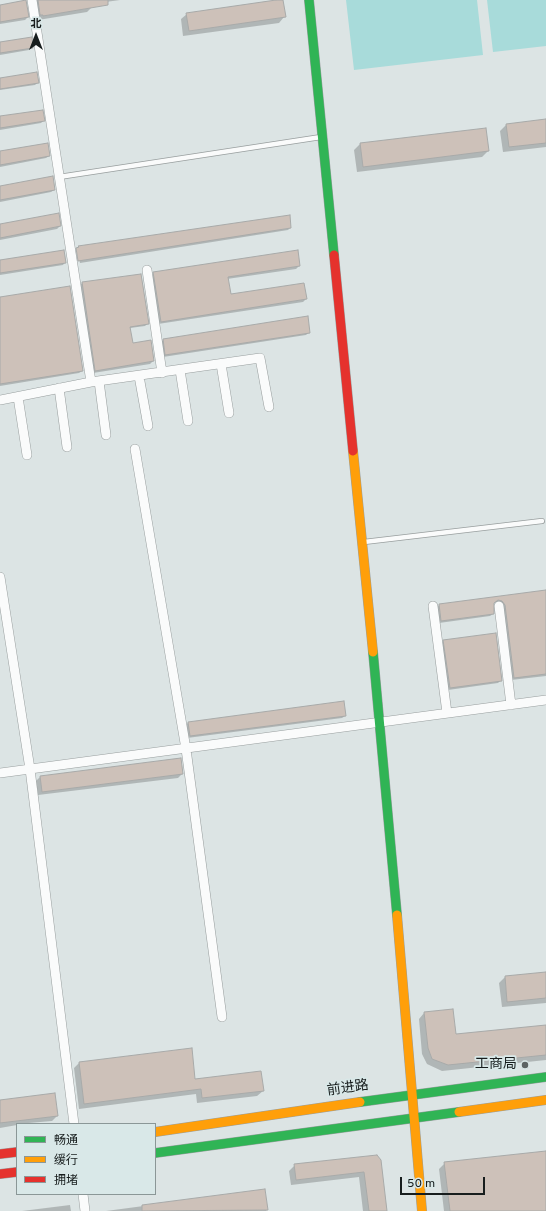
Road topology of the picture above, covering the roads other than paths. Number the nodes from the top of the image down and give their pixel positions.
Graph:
1 (32, 0) edge
2 (309, 0) edge
3 (322, 137) junction
4 (59, 177) junction
5 (147, 270) dead end
6 (221, 364) junction
7 (180, 370) junction
8 (162, 373) junction
9 (139, 376) junction
10 (95, 381) junction
11 (58, 388) junction
12 (18, 397) junction
13 (0, 400) edge
14 (269, 407) dead end
15 (229, 413) dead end
16 (188, 421) dead end
17 (148, 426) dead end
18 (106, 435) dead end
19 (67, 447) dead end
20 (135, 449) dead end
21 (27, 455) dead end
22 (542, 521) dead end
23 (362, 542) junction
24 (0, 577) edge
25 (433, 606) dead end
26 (499, 606) dead end
27 (546, 700) edge
28 (511, 705) junction
29 (447, 714) junction
30 (380, 722) junction
31 (186, 749) junction
32 (30, 769) junction
33 (0, 773) edge
34 (222, 1017) dead end
35 (546, 1077) edge
36 (412, 1094) junction
37 (546, 1100) edge
38 (414, 1118) junction
39 (74, 1123) edge
40 (156, 1132) edge
41 (16, 1152) edge
42 (156, 1153) edge
43 (0, 1154) edge
44 (16, 1172) edge
45 (0, 1174) edge
46 (83, 1195) edge
47 (85, 1211) edge
48 (422, 1211) edge

1 - 4 street
2 - 3 street
3 - 4 lane
3 - 23 street
4 - 10 street
5 - 8 street
6 - 7 street
6 - 14 street
6 - 15 street
7 - 8 street
7 - 16 street
8 - 9 street
9 - 10 street
9 - 17 street
10 - 11 street
10 - 18 street
11 - 12 street
11 - 19 street
12 - 13 street
12 - 21 street
20 - 31 street
22 - 23 lane
23 - 30 street
24 - 32 street
25 - 29 street
26 - 28 street
27 - 28 street
28 - 29 street
29 - 30 street
30 - 31 street
30 - 36 street
31 - 32 street
31 - 34 street
32 - 33 street
32 - 39 street
35 - 36 street, 前进路
36 - 38 street
36 - 40 street, 前进路
37 - 38 street
38 - 42 street
38 - 48 street
41 - 43 street
44 - 45 street
46 - 47 street

